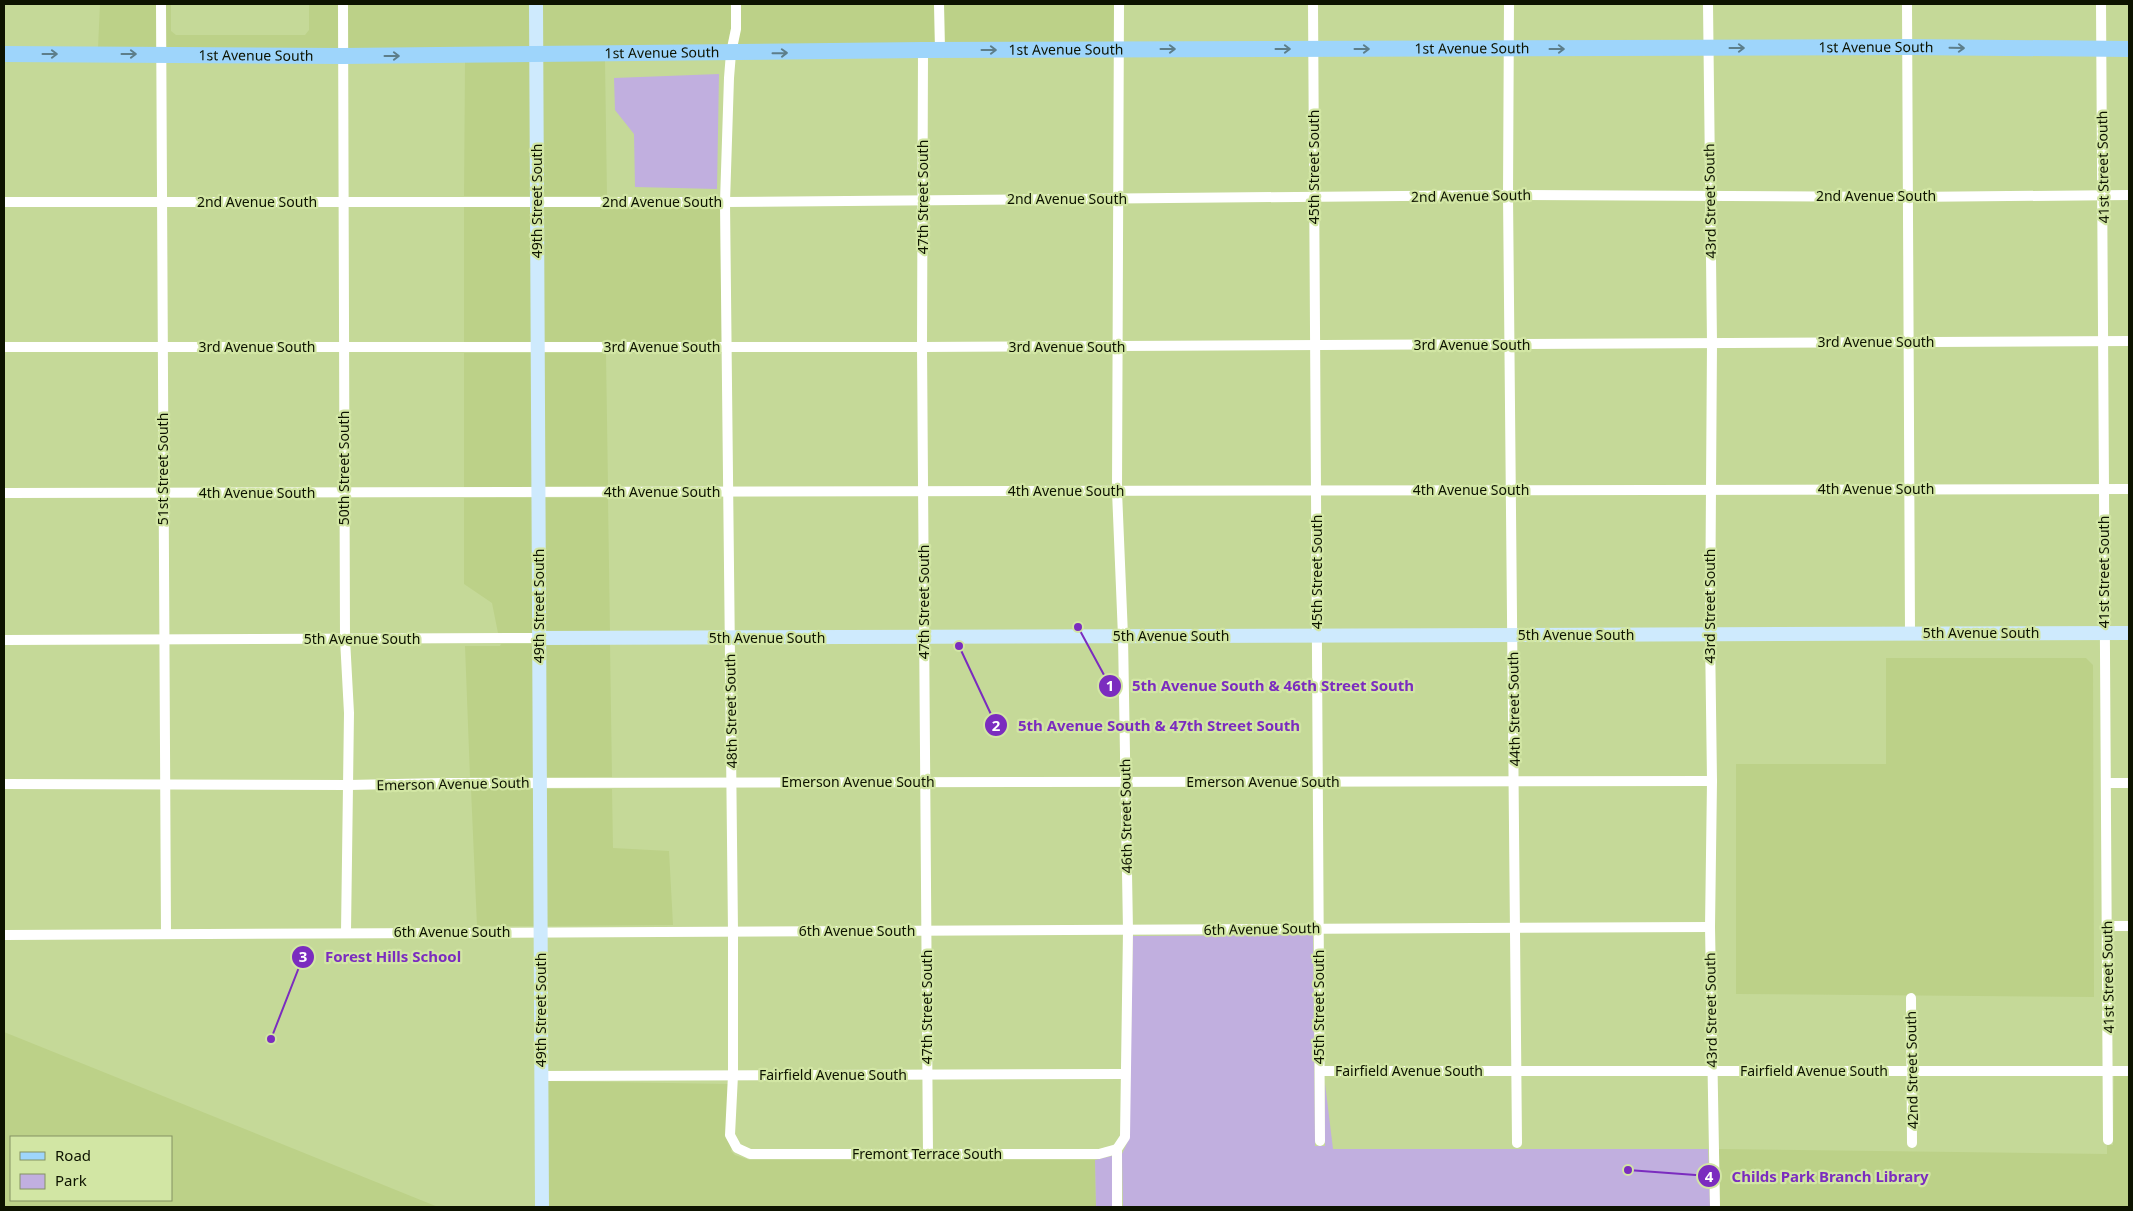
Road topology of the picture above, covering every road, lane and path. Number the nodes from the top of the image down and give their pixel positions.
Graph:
1 (161, 4) edge
2 (343, 4) edge
3 (536, 4) edge
4 (736, 4) edge
5 (939, 4) edge
6 (1120, 4) edge
7 (1313, 4) edge
8 (1509, 4) edge
9 (1708, 4) edge
10 (1907, 4) edge
11 (2101, 4) edge
12 (1908, 47) junction
13 (1708, 48) junction
14 (1314, 49) junction
15 (1509, 49) junction
16 (2129, 49) edge
17 (923, 50) junction
18 (940, 50) junction
19 (1119, 50) junction
20 (2101, 50) junction
21 (731, 53) junction
22 (4, 54) edge
23 (161, 54) junction
24 (536, 55) junction
25 (343, 56) junction
26 (1508, 195) junction
27 (1709, 195) junction
28 (2103, 195) junction
29 (2129, 195) edge
30 (1908, 197) junction
31 (923, 198) junction
32 (1314, 198) junction
33 (1119, 199) junction
34 (4, 202) edge
35 (162, 202) junction
36 (343, 202) junction
37 (537, 202) junction
38 (725, 202) junction
39 (2104, 341) junction
40 (2129, 341) edge
41 (1908, 342) junction
42 (1712, 343) junction
43 (1510, 345) junction
44 (1118, 346) junction
45 (1315, 346) junction
46 (4, 347) edge
47 (163, 347) junction
48 (344, 347) junction
49 (538, 347) junction
50 (727, 347) junction
51 (922, 347) junction
52 (1910, 489) junction
53 (2104, 489) junction
54 (2129, 489) edge
55 (1316, 490) junction
56 (1511, 490) junction
57 (1711, 490) junction
58 (923, 491) junction
59 (1117, 491) junction
60 (344, 492) junction
61 (538, 492) junction
62 (728, 492) junction
63 (4, 493) edge
64 (163, 493) junction
65 (2104, 633) junction
66 (2129, 633) edge
67 (1710, 634) junction
68 (1910, 634) junction
69 (1513, 635) junction
70 (1123, 636) junction
71 (1317, 636) junction
72 (924, 637) junction
73 (539, 638) junction
74 (730, 638) junction
75 (345, 639) junction
76 (4, 640) edge
77 (164, 640) junction
78 (1514, 781) junction
79 (1712, 781) junction
80 (925, 782) junction
81 (1126, 782) junction
82 (1318, 782) junction
83 (539, 783) junction
84 (732, 783) junction
85 (2106, 783) junction
86 (2129, 783) edge
87 (4, 784) edge
88 (165, 784) junction
89 (349, 785) junction
90 (2107, 926) junction
91 (2129, 926) edge
92 (1710, 927) junction
93 (1516, 928) junction
94 (1319, 929) junction
95 (733, 931) junction
96 (926, 931) junction
97 (1128, 931) junction
98 (346, 932) junction
99 (541, 932) junction
100 (166, 934) junction
101 (4, 935) edge
102 (1911, 998) dead end
103 (1320, 1071) junction
104 (1518, 1071) junction
105 (1712, 1071) junction
106 (1912, 1071) junction
107 (2109, 1071) junction
108 (2129, 1071) edge
109 (927, 1074) junction
110 (1124, 1074) junction
111 (733, 1075) junction
112 (541, 1076) junction
113 (2108, 1140) dead end
114 (1320, 1141) dead end
115 (1912, 1142) dead end
116 (1518, 1144) dead end
117 (737, 1148) joint
118 (1117, 1149) junction
119 (928, 1154) junction
120 (542, 1207) edge
121 (1117, 1207) edge
122 (1715, 1207) edge

1 - 23 street, 51st Street South
2 - 25 street, 50th Street South
3 - 24 street, 49th Street South
4 - 21 street, 48th Street South
5 - 18 street
6 - 19 street, 46th Street South
7 - 14 street, 45th Street South
8 - 15 street, 44th Street South
9 - 13 street, 43rd Street South
10 - 12 street
11 - 20 street, 41st Street South
13 -> 12 main road, 1st Avenue South
12 -> 20 main road, 1st Avenue South
12 - 30 street
15 -> 13 main road, 1st Avenue South
13 - 27 street, 43rd Street South
14 -> 15 main road, 1st Avenue South
19 -> 14 main road, 1st Avenue South
14 - 32 street, 45th Street South
15 - 26 street, 44th Street South
16 - 20 main road, 1st Avenue South
17 - 18 main road, 1st Avenue South
21 -> 17 main road, 1st Avenue South
17 - 31 street, 47th Street South
18 -> 19 main road, 1st Avenue South
19 - 33 street, 46th Street South
20 - 28 street, 41st Street South
21 - 24 main road, 1st Avenue South
21 - 38 street, 48th Street South
22 -> 23 main road, 1st Avenue South
23 - 25 main road, 1st Avenue South
23 - 35 street, 51st Street South
25 -> 24 main road, 1st Avenue South
24 - 37 street, 49th Street South
25 - 36 street, 50th Street South
26 - 27 street, 2nd Avenue South
26 - 32 street, 2nd Avenue South
26 - 43 street, 44th Street South
27 - 30 street, 2nd Avenue South
27 - 42 street, 43rd Street South
28 - 29 street, 2nd Avenue South
28 - 30 street, 2nd Avenue South
28 - 39 street, 41st Street South
30 - 41 street
31 - 33 street, 2nd Avenue South
31 - 38 street, 2nd Avenue South
31 - 51 street, 47th Street South
32 - 33 street, 2nd Avenue South
32 - 45 street, 45th Street South
33 - 44 street, 46th Street South
34 - 35 street, 2nd Avenue South
35 - 36 street, 2nd Avenue South
35 - 47 street, 51st Street South
36 - 37 street, 2nd Avenue South
36 - 48 street, 50th Street South
37 - 38 street, 2nd Avenue South
37 - 49 street, 49th Street South
38 - 50 street, 48th Street South
39 - 40 street, 3rd Avenue South
39 - 41 street, 3rd Avenue South
39 - 53 street, 41st Street South
41 - 42 street, 3rd Avenue South
41 - 52 street
42 - 43 street, 3rd Avenue South
42 - 57 street, 43rd Street South
43 - 45 street, 3rd Avenue South
43 - 56 street, 44th Street South
44 - 45 street, 3rd Avenue South
44 - 51 street, 3rd Avenue South
44 - 59 street, 46th Street South
45 - 55 street, 45th Street South
46 - 47 street, 3rd Avenue South
47 - 48 street, 3rd Avenue South
47 - 64 street, 51st Street South
48 - 49 street, 3rd Avenue South
48 - 60 street, 50th Street South
49 - 50 street, 3rd Avenue South
49 - 61 street, 49th Street South
50 - 51 street, 3rd Avenue South
50 - 62 street, 48th Street South
51 - 58 street, 47th Street South
52 - 53 street, 4th Avenue South
52 - 57 street, 4th Avenue South
52 - 68 street
53 - 54 street, 4th Avenue South
53 - 65 street, 41st Street South
55 - 56 street, 4th Avenue South
55 - 59 street, 4th Avenue South
55 - 71 street, 45th Street South
56 - 57 street, 4th Avenue South
56 - 69 street, 44th Street South
57 - 67 street, 43rd Street South
58 - 59 street, 4th Avenue South
58 - 62 street, 4th Avenue South
58 - 72 street, 47th Street South
59 - 70 street, 46th Street South
60 - 61 street, 4th Avenue South
60 - 64 street, 4th Avenue South
60 - 75 street, 50th Street South
61 - 62 street, 4th Avenue South
61 - 73 street, 49th Street South
62 - 74 street, 48th Street South
63 - 64 street, 4th Avenue South
64 - 77 street, 51st Street South
65 - 66 street, 5th Avenue South
65 - 68 street, 5th Avenue South
65 - 85 street, 41st Street South
67 - 68 street, 5th Avenue South
67 - 69 street, 5th Avenue South
67 - 79 street, 43rd Street South
69 - 71 street, 5th Avenue South
69 - 78 street, 44th Street South
70 - 71 street, 5th Avenue South
70 - 72 street, 5th Avenue South
70 - 81 street, 46th Street South
71 - 82 street, 45th Street South
72 - 74 street, 5th Avenue South
72 - 80 street, 47th Street South
73 - 74 street, 5th Avenue South
73 - 75 street, 5th Avenue South
73 - 83 street, 49th Street South
74 - 84 street, 48th Street South
75 - 77 street, 5th Avenue South
75 - 89 street, 50th Street South
76 - 77 street, 5th Avenue South
77 - 88 street, 51st Street South
78 - 79 street, Emerson Avenue South
78 - 82 street, Emerson Avenue South
78 - 93 street, 44th Street South
79 - 92 street, 43rd Street South
80 - 81 street, Emerson Avenue South
80 - 84 street, Emerson Avenue South
80 - 96 street, 47th Street South
81 - 82 street, Emerson Avenue South
81 - 97 street, 46th Street South
82 - 94 street, 45th Street South
83 - 84 street, Emerson Avenue South
83 - 89 street, Emerson Avenue South
83 - 99 street, 49th Street South
84 - 95 street, 48th Street South
85 - 86 street
85 - 90 street, 41st Street South
87 - 88 street, Emerson Avenue South
88 - 89 street, Emerson Avenue South
88 - 100 street, 51st Street South
89 - 98 street, 50th Street South
90 - 91 street
90 - 107 street, 41st Street South
92 - 93 street, 6th Avenue South
92 - 105 street, 43rd Street South
93 - 94 street, 6th Avenue South
93 - 104 street, 44th Street South
94 - 97 street, 6th Avenue South
94 - 103 street, 45th Street South
95 - 96 street, 6th Avenue South
95 - 99 street, 6th Avenue South
95 - 111 street, 48th Street South
96 - 97 street, 6th Avenue South
96 - 109 street, 47th Street South
97 - 110 street, 46th Street South
98 - 99 street, 6th Avenue South
98 - 100 street, 6th Avenue South
99 - 112 street, 49th Street South
100 - 101 street, 6th Avenue South
102 - 106 street, 42nd Street South
103 - 104 street, Fairfield Avenue South
103 - 114 street, 45th Street South
104 - 105 street, Fairfield Avenue South
104 - 116 street, 44th Street South
105 - 106 street, Fairfield Avenue South
105 - 122 street, 43rd Street South
106 - 107 street, Fairfield Avenue South
106 - 115 street, 42nd Street South
107 - 108 street, Fairfield Avenue South
107 - 113 street, 41st Street South
109 - 110 street, Fairfield Avenue South
109 - 111 street, Fairfield Avenue South
109 - 119 street, 47th Street South
110 - 118 street, 46th Street South
111 - 112 street, Fairfield Avenue South
111 - 117 street, 48th Street South
112 - 120 street, 49th Street South
117 - 119 street, Fremont Terrace South
118 - 119 street, Fremont Terrace South
118 - 121 street, 46th Street South

